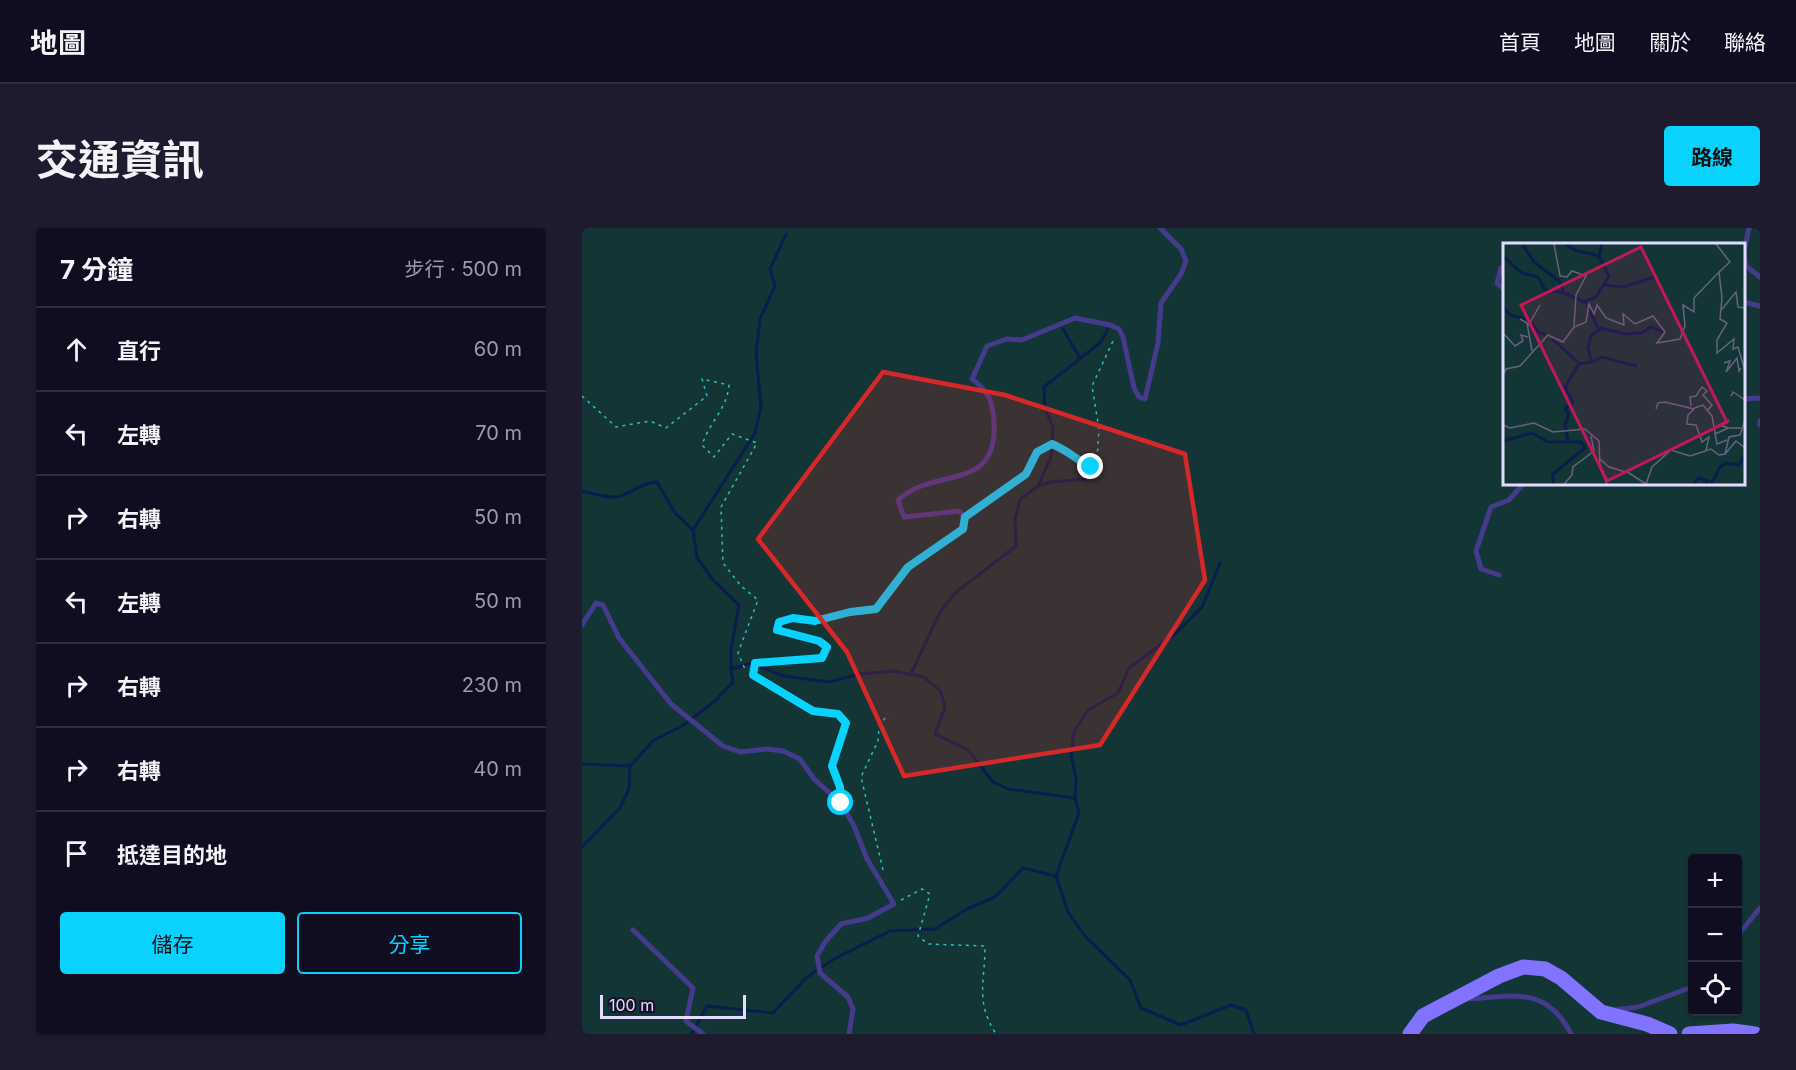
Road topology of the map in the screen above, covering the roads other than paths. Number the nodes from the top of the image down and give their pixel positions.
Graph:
1 (1160, 228) edge
2 (1749, 228) edge
3 (1745, 244) edge
4 (1745, 261) edge
5 (1503, 268) edge
6 (1760, 277) edge
7 (1503, 288) edge
8 (1745, 302) edge
9 (1760, 306) edge
10 (1760, 398) edge
11 (1745, 399) edge
12 (1523, 484) edge
13 (1499, 575) dead end
14 (582, 625) edge
15 (841, 803) junction
16 (1760, 908) edge
17 (1742, 929) edge
18 (633, 930) dead end
19 (1688, 988) edge
20 (1454, 999) junction
21 (1601, 1012) junction
22 (1648, 1029) edge
23 (703, 1034) edge
24 (849, 1034) edge
25 (1410, 1034) edge
26 (1571, 1034) edge
27 (1670, 1034) edge
28 (1689, 1034) edge
29 (1755, 1034) edge

1 - 15 lane
2 - 3 lane
4 - 6 lane
5 - 7 lane
8 - 9 lane
10 - 11 lane
12 - 13 lane
14 - 15 lane
15 - 24 lane
16 - 17 lane
18 - 23 lane
19 - 21 lane
20 - 21 street
20 - 25 street
20 - 26 lane
21 - 22 street
22 - 27 street
28 - 29 street

